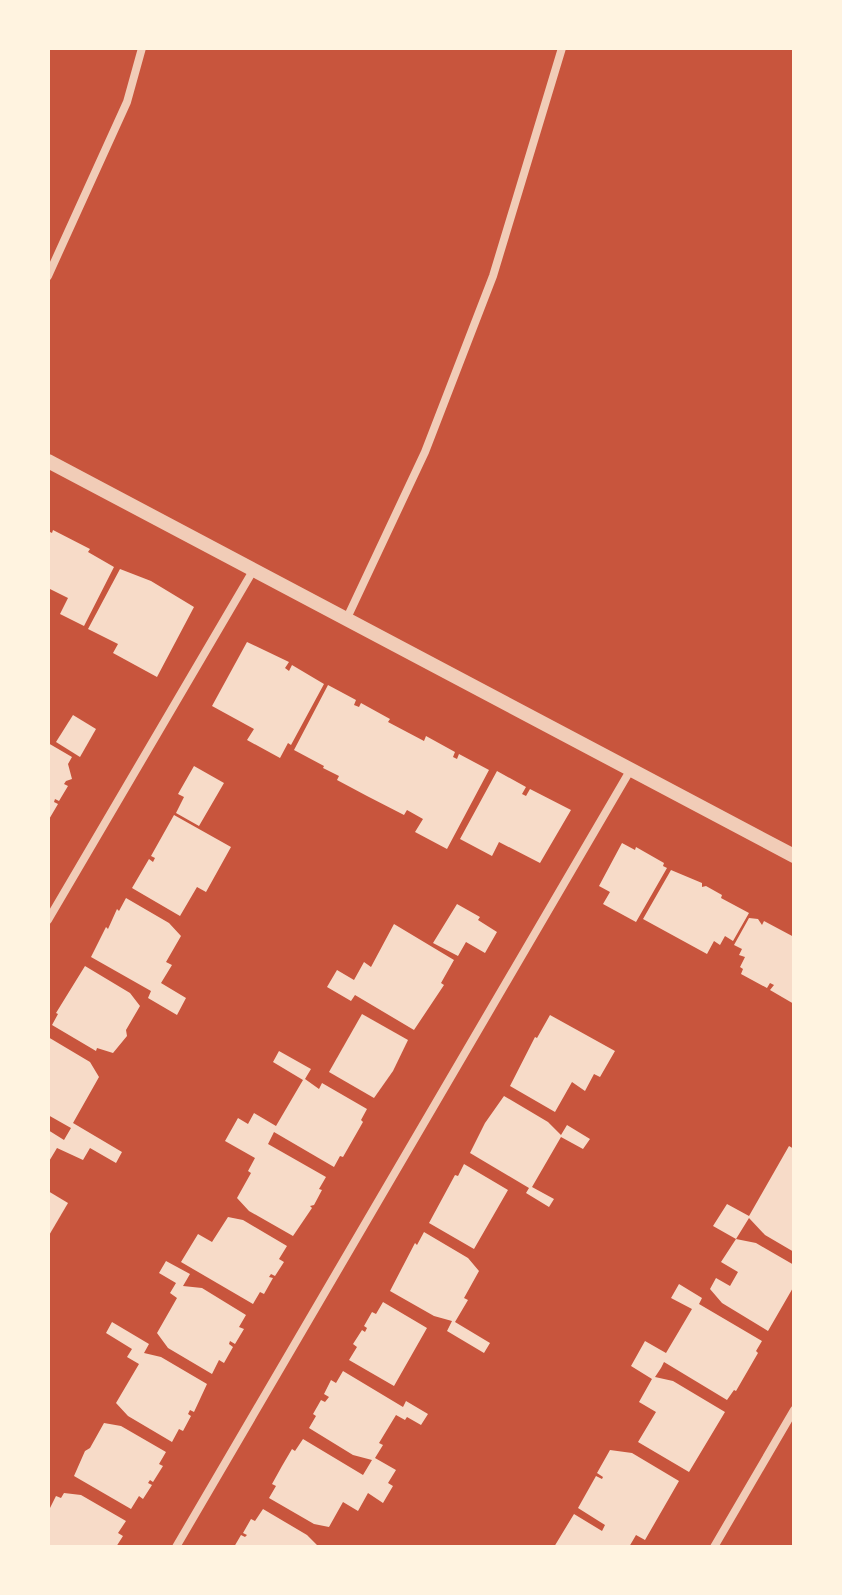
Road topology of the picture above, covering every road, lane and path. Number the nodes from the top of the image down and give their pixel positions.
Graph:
1 (142, 48) edge
2 (562, 48) edge
3 (48, 276) edge
4 (48, 461) edge
5 (254, 568) junction
6 (347, 618) junction
7 (632, 768) junction
8 (793, 851) edge
9 (48, 920) edge
10 (794, 1410) edge
11 (176, 1547) edge
12 (714, 1547) edge

1 - 3 street
2 - 6 street
4 - 5 street
5 - 6 street
5 - 9 street
6 - 7 street
7 - 8 street
7 - 11 street
10 - 12 street

